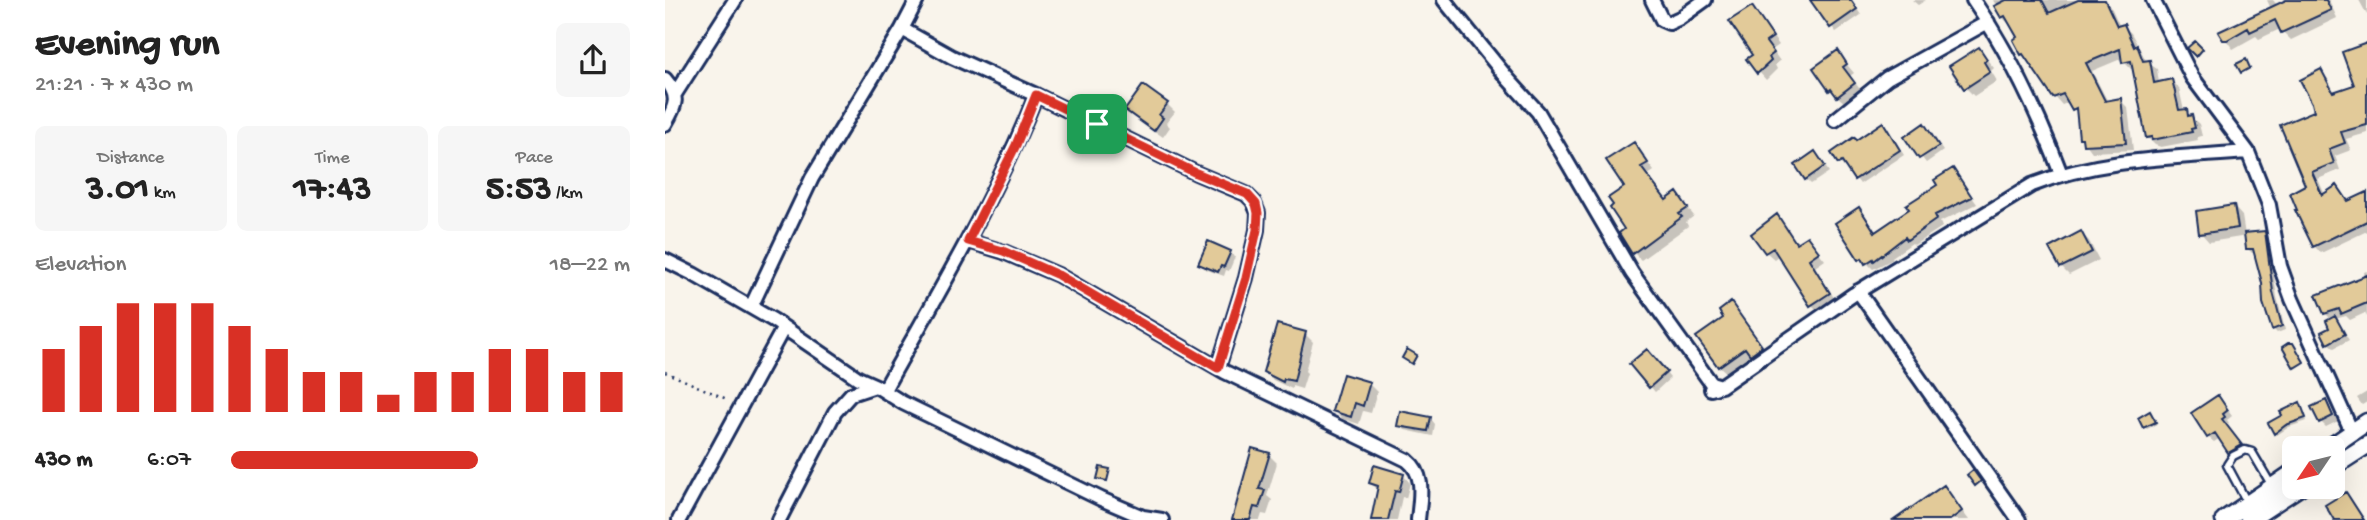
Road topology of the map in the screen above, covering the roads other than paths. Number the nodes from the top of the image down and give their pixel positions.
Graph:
1 (735, 0) edge
2 (917, 0) edge
3 (1444, 0) edge
4 (1651, 0) edge
5 (1705, 0) edge
6 (1973, 0) edge
7 (2153, 0) edge
8 (1988, 22) junction
9 (902, 29) junction
10 (665, 79) edge
11 (674, 94) junction
12 (1036, 95) junction
13 (1835, 120) dead end
14 (665, 124) edge
15 (2248, 152) junction
16 (2061, 174) junction
17 (968, 241) junction
18 (665, 260) edge
19 (1858, 291) junction
20 (751, 307) junction
21 (783, 329) junction
22 (1218, 368) junction
23 (880, 388) junction
24 (2367, 422) edge
25 (2352, 432) junction
26 (2345, 437) edge
27 (2367, 445) edge
28 (2345, 459) edge
29 (2282, 481) edge
30 (2273, 487) junction
31 (2282, 495) edge
32 (2248, 512) edge
33 (1142, 519) edge
34 (679, 520) edge
35 (779, 520) edge
36 (1162, 520) edge
37 (1418, 520) edge
38 (2019, 520) edge
39 (2224, 520) edge

1 - 11 street
2 - 9 street
3 - 19 street
4 - 5 street
6 - 8 street
7 - 15 street
8 - 13 street
8 - 16 street
9 - 12 street
9 - 20 street
10 - 11 street
11 - 14 street
12 - 17 street
12 - 22 street
15 - 16 street
15 - 25 street
16 - 19 street
17 - 22 street
17 - 23 street
18 - 20 street
19 - 38 street
20 - 21 street
21 - 23 street
21 - 34 street
22 - 37 street
23 - 33 street
23 - 35 street
24 - 25 street
25 - 26 street
27 - 28 street
29 - 30 street
30 - 32 street
30 - 32 lane
31 - 32 street
32 - 39 street
33 - 36 street

